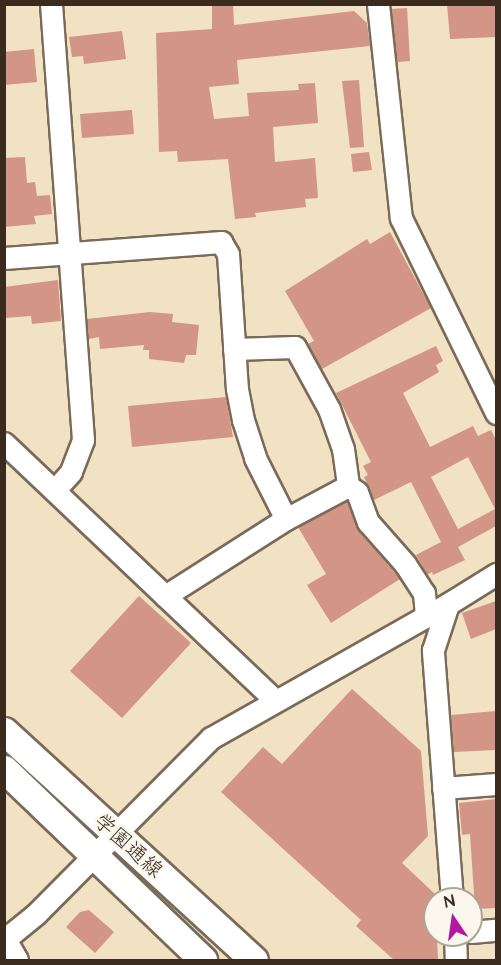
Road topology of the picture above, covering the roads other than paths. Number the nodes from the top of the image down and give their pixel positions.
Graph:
1 (51, 4) edge
2 (378, 4) edge
3 (70, 253) junction
4 (4, 258) edge
5 (234, 349) junction
6 (496, 413) edge
7 (4, 443) edge
8 (348, 486) junction
9 (55, 490) junction
10 (286, 519) junction
11 (496, 574) edge
12 (165, 596) junction
13 (448, 604) junction
14 (426, 616) junction
15 (275, 700) junction
16 (4, 731) edge
17 (4, 769) edge
18 (496, 783) edge
19 (443, 788) junction
20 (114, 833) junction
21 (92, 855) junction
22 (451, 887) edge
23 (5, 940) edge
24 (17, 960) edge
25 (203, 960) edge
26 (254, 960) edge

1 - 3 street
2 - 6 street
3 - 4 street
3 - 5 street
3 - 9 street
5 - 8 street
5 - 10 street
7 - 9 street
8 - 10 street
8 - 14 street
9 - 12 street
10 - 12 street
11 - 13 street
12 - 15 street
13 - 14 street
13 - 19 street
14 - 15 street
15 - 20 street
16 - 20 street, 学園通線
17 - 21 street, 学園通線
18 - 19 street
19 - 22 street
20 - 21 street
20 - 26 street, 学園通線
21 - 23 street
21 - 25 street, 学園通線
23 - 24 street

